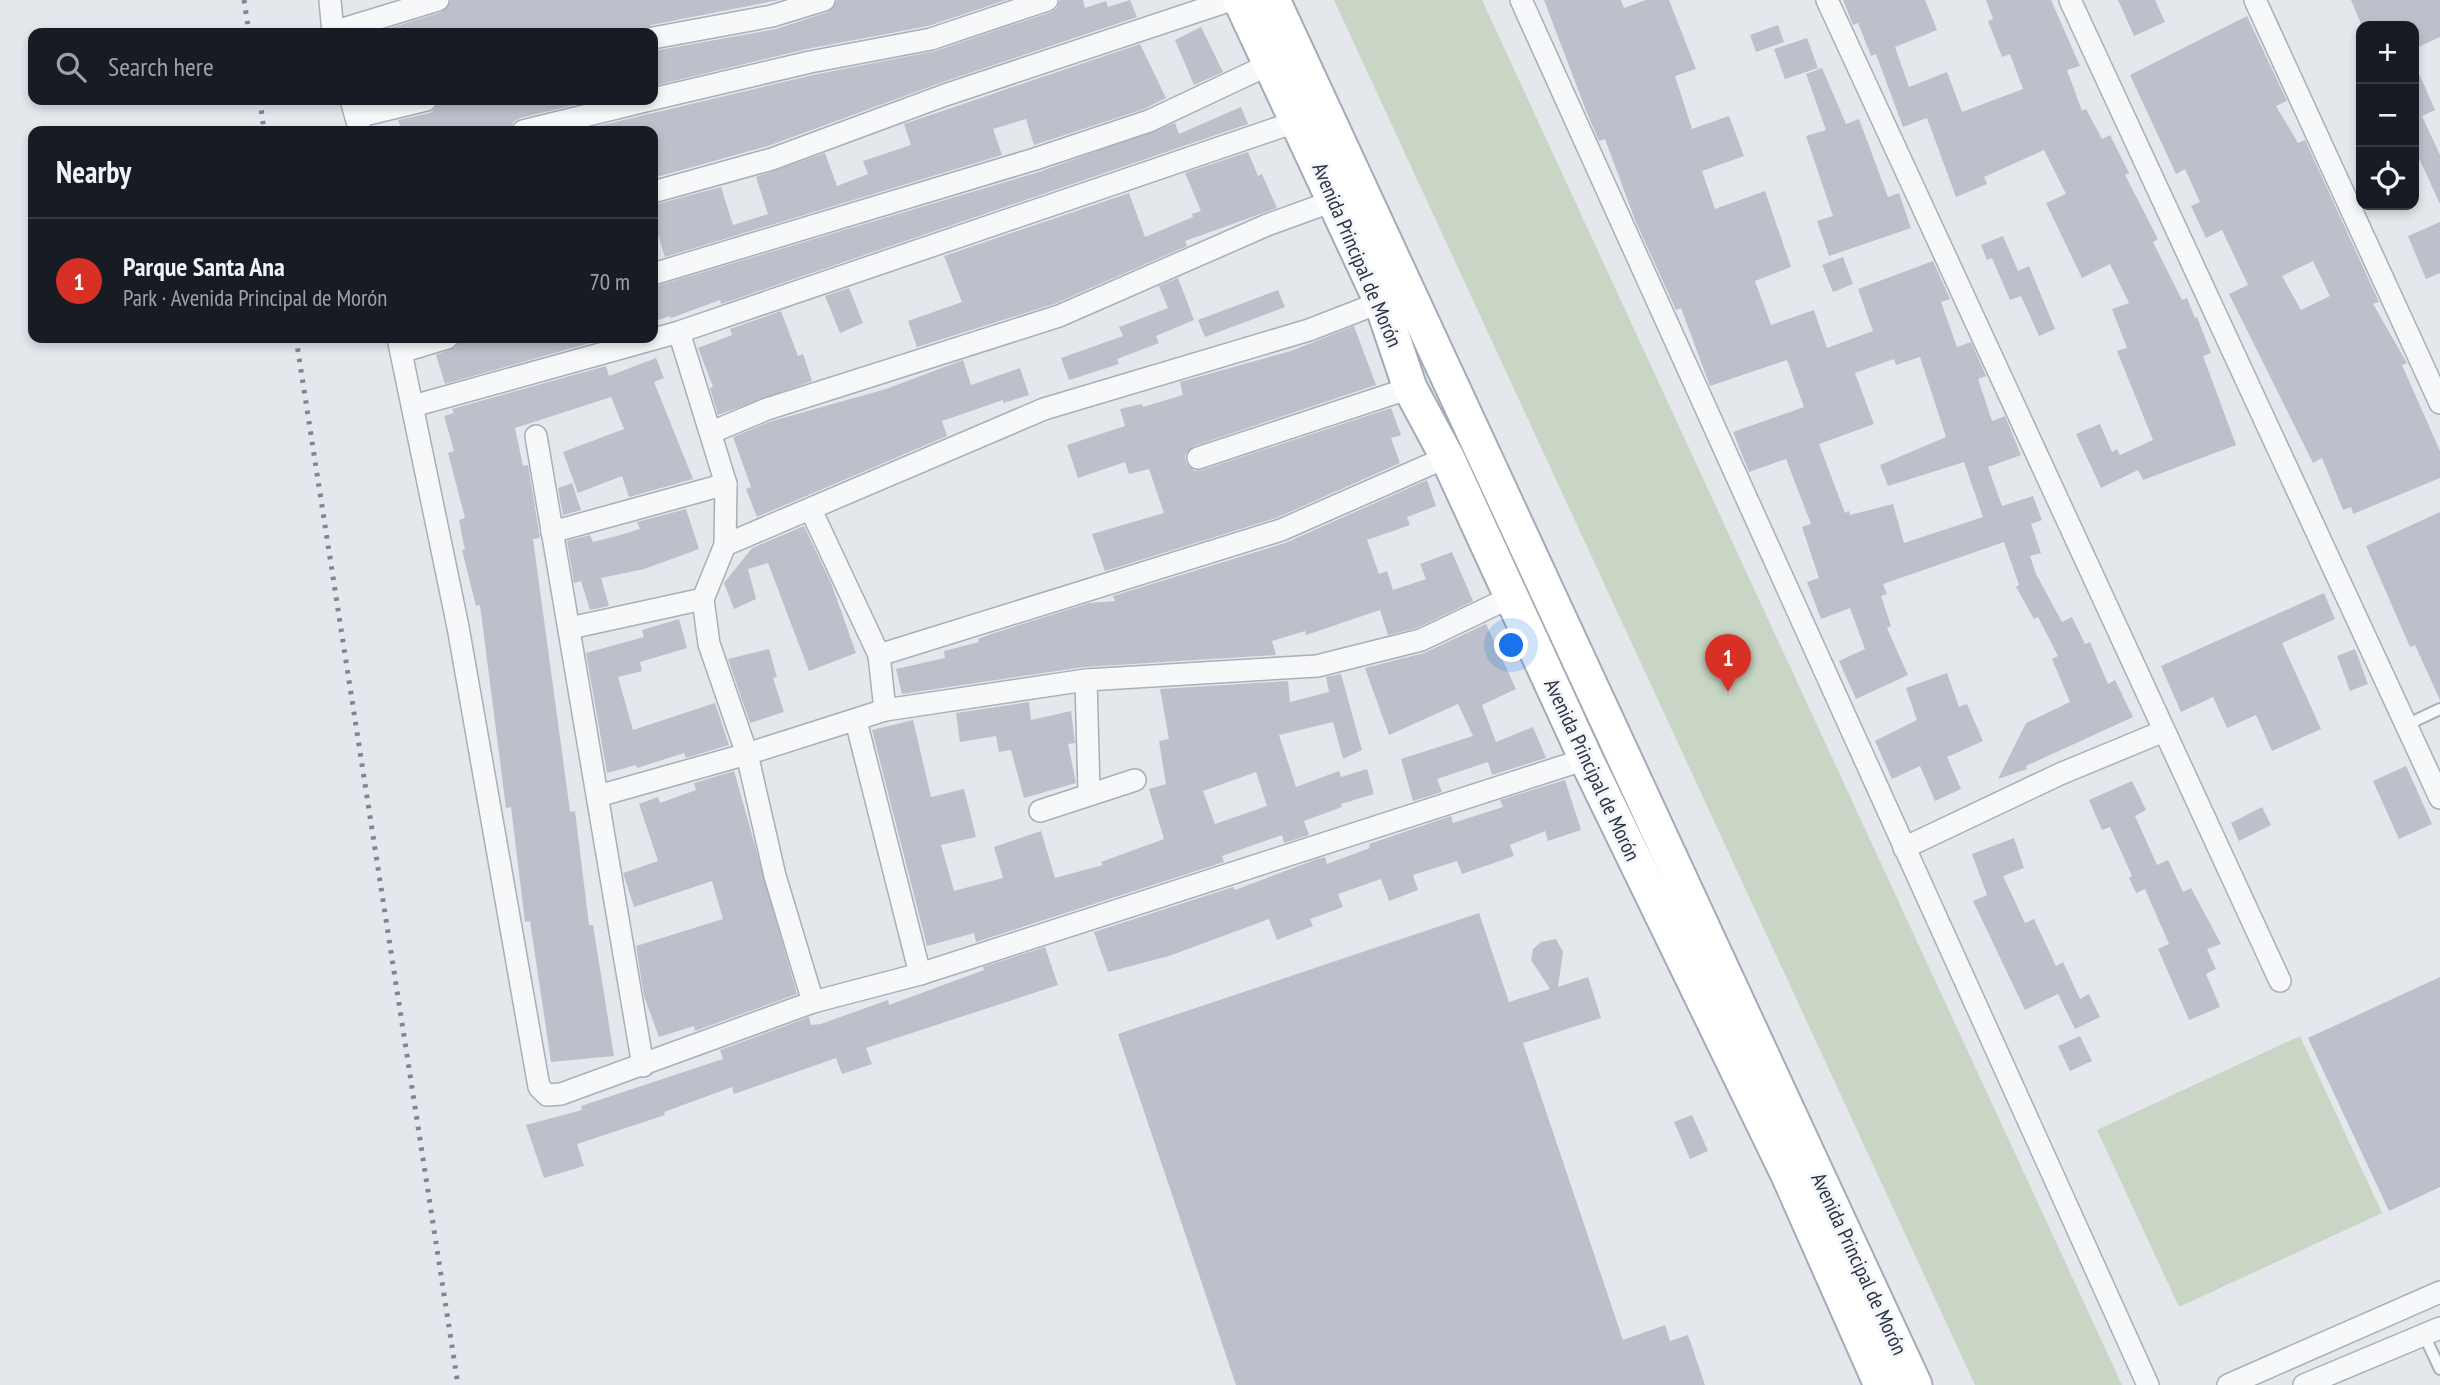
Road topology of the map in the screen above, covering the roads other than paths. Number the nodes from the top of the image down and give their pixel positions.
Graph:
1 (330, 0) edge
2 (438, 0) edge
3 (824, 0) edge
4 (1047, 0) edge
5 (1231, 0) edge
6 (1240, 0) edge
7 (1273, 0) edge
8 (1521, 0) edge
9 (1827, 0) edge
10 (2070, 0) edge
11 (2255, 0) edge
12 (333, 28) edge
13 (349, 28) edge
14 (658, 37) edge
15 (1270, 64) junction
16 (658, 97) edge
17 (404, 105) edge
18 (627, 105) edge
19 (356, 116) edge
20 (1298, 121) junction
21 (543, 126) edge
22 (658, 191) edge
23 (1336, 200) junction
24 (658, 272) edge
25 (1381, 302) junction
26 (679, 332) junction
27 (658, 338) edge
28 (639, 343) edge
29 (399, 345) edge
30 (1410, 388) junction
31 (2440, 403) edge
32 (413, 406) junction
33 (712, 432) junction
34 (536, 436) dead end
35 (1447, 457) junction
36 (1198, 458) dead end
37 (726, 484) junction
38 (811, 510) junction
39 (552, 532) junction
40 (725, 545) junction
41 (1511, 597) junction
42 (703, 599) junction
43 (570, 628) junction
44 (879, 655) junction
45 (1086, 680) junction
46 (886, 709) junction
47 (2440, 709) edge
48 (856, 722) junction
49 (2406, 725) junction
50 (2165, 731) junction
51 (747, 754) junction
52 (1586, 759) junction
53 (1135, 780) dead end
54 (1089, 792) junction
55 (598, 796) junction
56 (2440, 798) edge
57 (1040, 811) dead end
58 (1904, 848) junction
59 (920, 974) junction
60 (2280, 981) dead end
61 (813, 1002) junction
62 (643, 1066) junction
63 (2440, 1292) edge
64 (2432, 1332) edge
65 (2440, 1369) edge
66 (1881, 1385) edge
67 (1915, 1385) edge
68 (2148, 1385) edge
69 (2228, 1385) edge
70 (2304, 1385) edge

1 - 12 street
2 - 13 street
3 - 14 street
4 - 16 street
5 - 22 street
6 - 15 main road, Avenida Principal de Morón
7 - 67 main road, Avenida Principal de Morón
8 - 58 street
9 - 50 street
10 - 49 street
11 - 31 street
15 - 20 main road, Avenida Principal de Morón
15 - 24 street
17 - 19 street
18 - 21 street
20 - 23 main road, Avenida Principal de Morón
20 - 26 street
23 - 25 main road, Avenida Principal de Morón
23 - 33 street
25 - 30 main road, Avenida Principal de Morón
25 - 38 street
26 - 27 street
26 - 33 street
28 - 32 street
29 - 32 street
30 - 35 main road, Avenida Principal de Morón
30 - 36 street
32 - 62 street
33 - 37 street
34 - 39 street
35 - 41 main road, Avenida Principal de Morón
35 - 44 street
37 - 39 street
37 - 40 street
38 - 40 street
38 - 44 street
39 - 43 street
40 - 42 street
41 - 45 street
41 - 52 main road, Avenida Principal de Morón
42 - 43 street
42 - 51 street
43 - 55 street
44 - 46 street
45 - 46 street
45 - 54 street
46 - 48 street
47 - 49 lane
48 - 51 street
48 - 59 street
49 - 56 street
50 - 58 street
50 - 60 street
51 - 55 street
51 - 61 street
52 - 59 street
52 - 66 main road, Avenida Principal de Morón
53 - 54 street
54 - 57 street
55 - 62 street
58 - 68 street
59 - 61 street
61 - 62 street
63 - 69 street
64 - 65 lane
64 - 70 street

